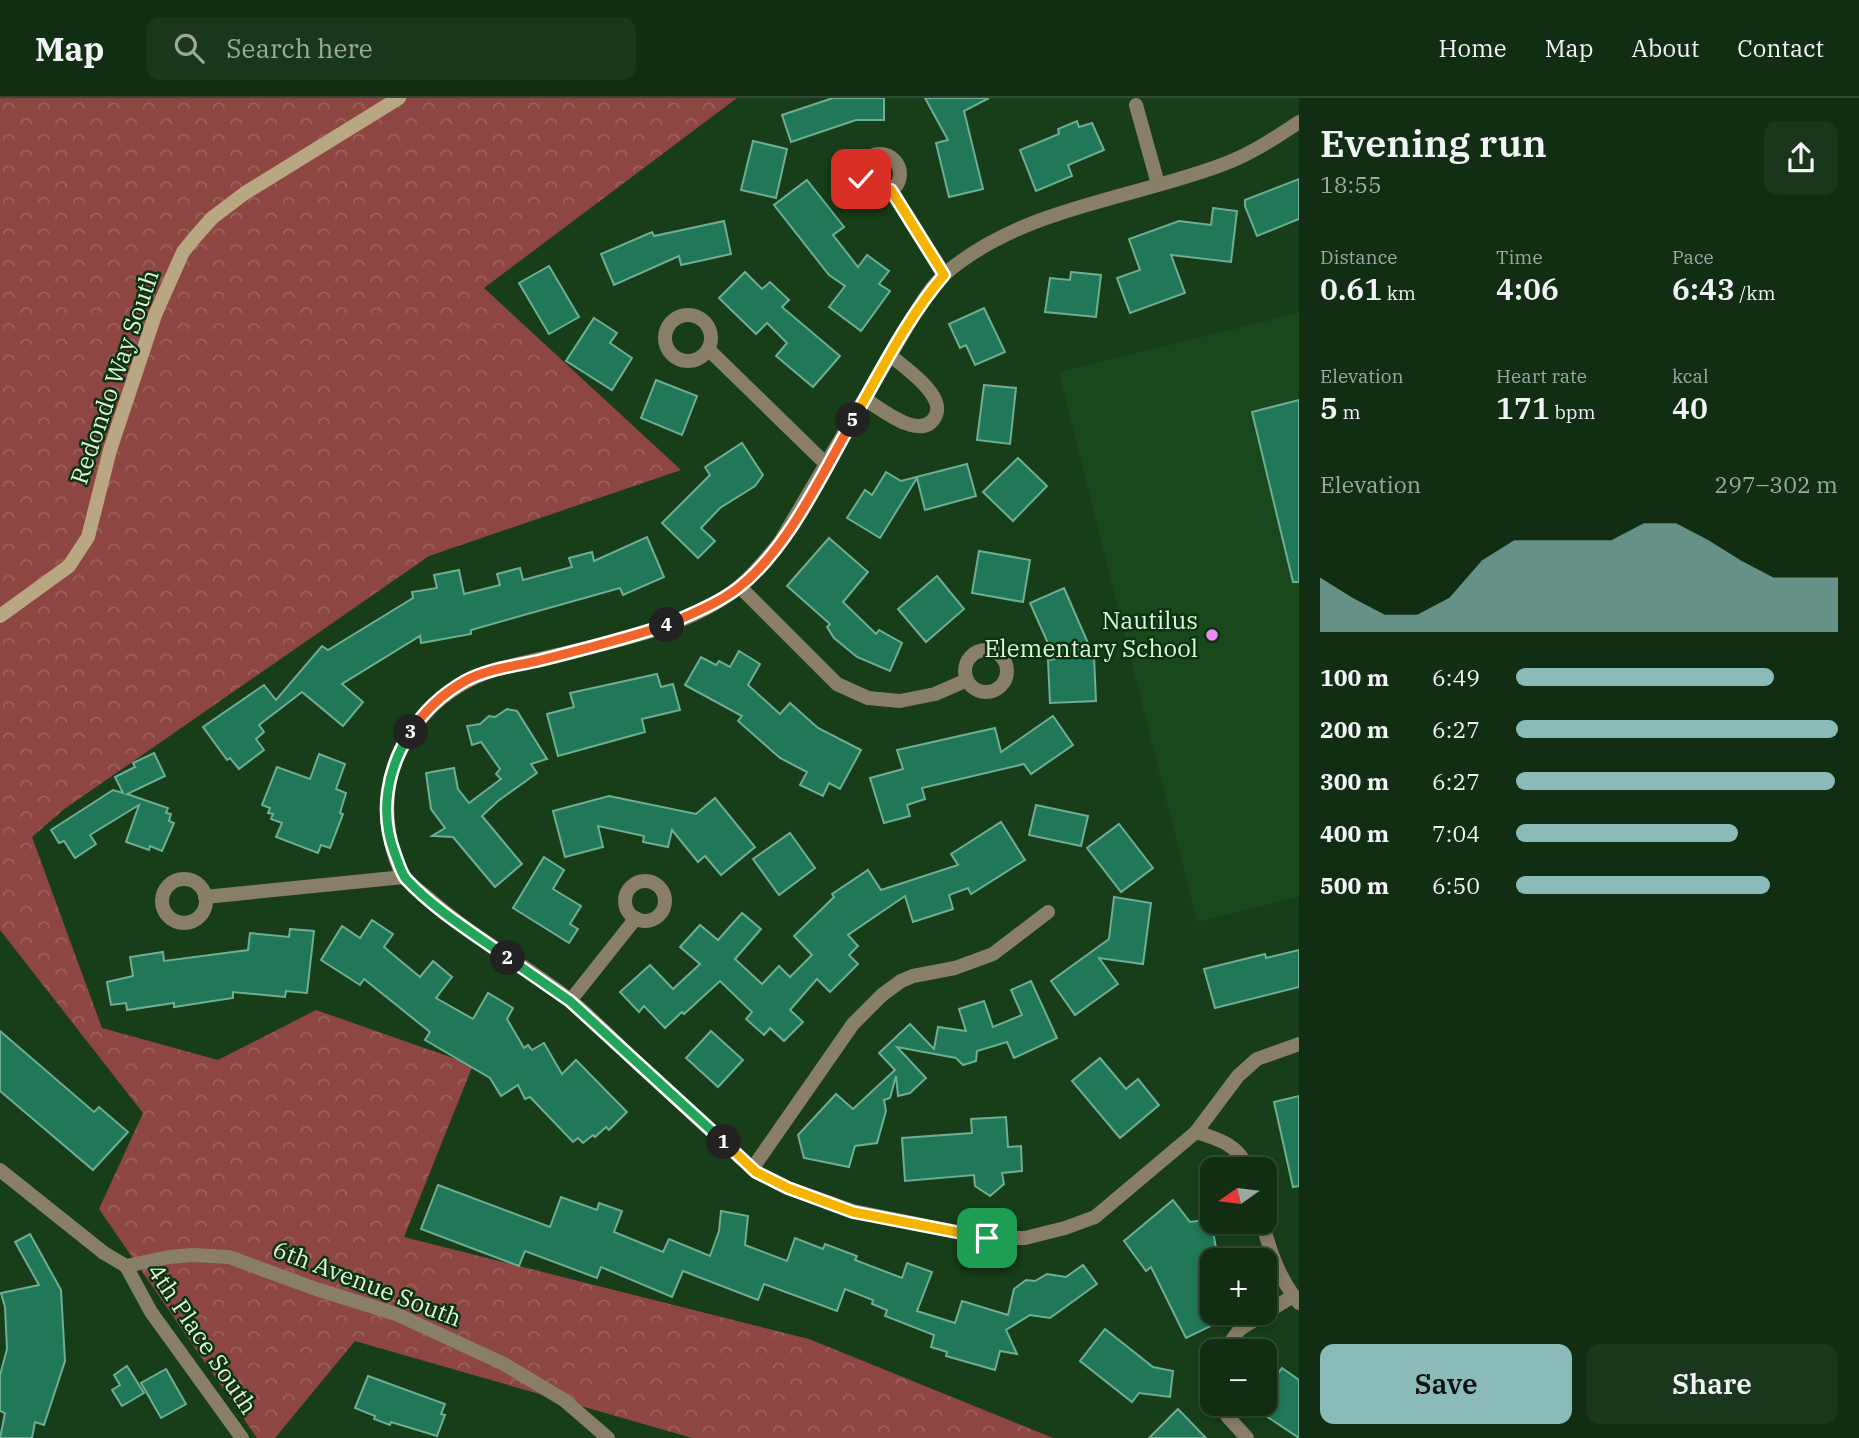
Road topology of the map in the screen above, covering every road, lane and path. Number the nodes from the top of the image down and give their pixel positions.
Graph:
1 (399, 98) edge
2 (1136, 105) dead end
3 (1299, 122) edge
4 (1158, 184) junction
5 (891, 190) dead end
6 (944, 275) junction
7 (708, 349) dead end
8 (890, 355) junction
9 (865, 399) junction
10 (827, 465) junction
11 (740, 587) junction
12 (0, 616) edge
13 (967, 680) dead end
14 (404, 877) junction
15 (205, 897) dead end
16 (1048, 912) dead end
17 (636, 918) dead end
18 (570, 1001) junction
19 (1299, 1044) edge
20 (1196, 1132) junction
21 (1241, 1157) edge
22 (752, 1168) junction
23 (0, 1170) edge
24 (1265, 1234) edge
25 (126, 1266) junction
26 (1296, 1299) edge
27 (1233, 1339) edge
28 (1227, 1416) edge
29 (242, 1438) edge
30 (608, 1438) edge
31 (1247, 1438) edge

1 - 12 street, Redondo Way South
2 - 4 street
3 - 4 street
4 - 6 street
5 - 6 street
6 - 8 street
7 - 10 street
8 - 9 street
8 - 9 street
9 - 10 street
10 - 11 street
11 - 13 street
11 - 14 street
14 - 15 street
14 - 18 street
16 - 22 street
17 - 18 street
18 - 22 street
19 - 20 street
20 - 21 street
20 - 22 street
23 - 25 street
24 - 26 street
25 - 29 street, 4th Place South
25 - 30 street, 6th Avenue South
26 - 27 street
28 - 31 street

